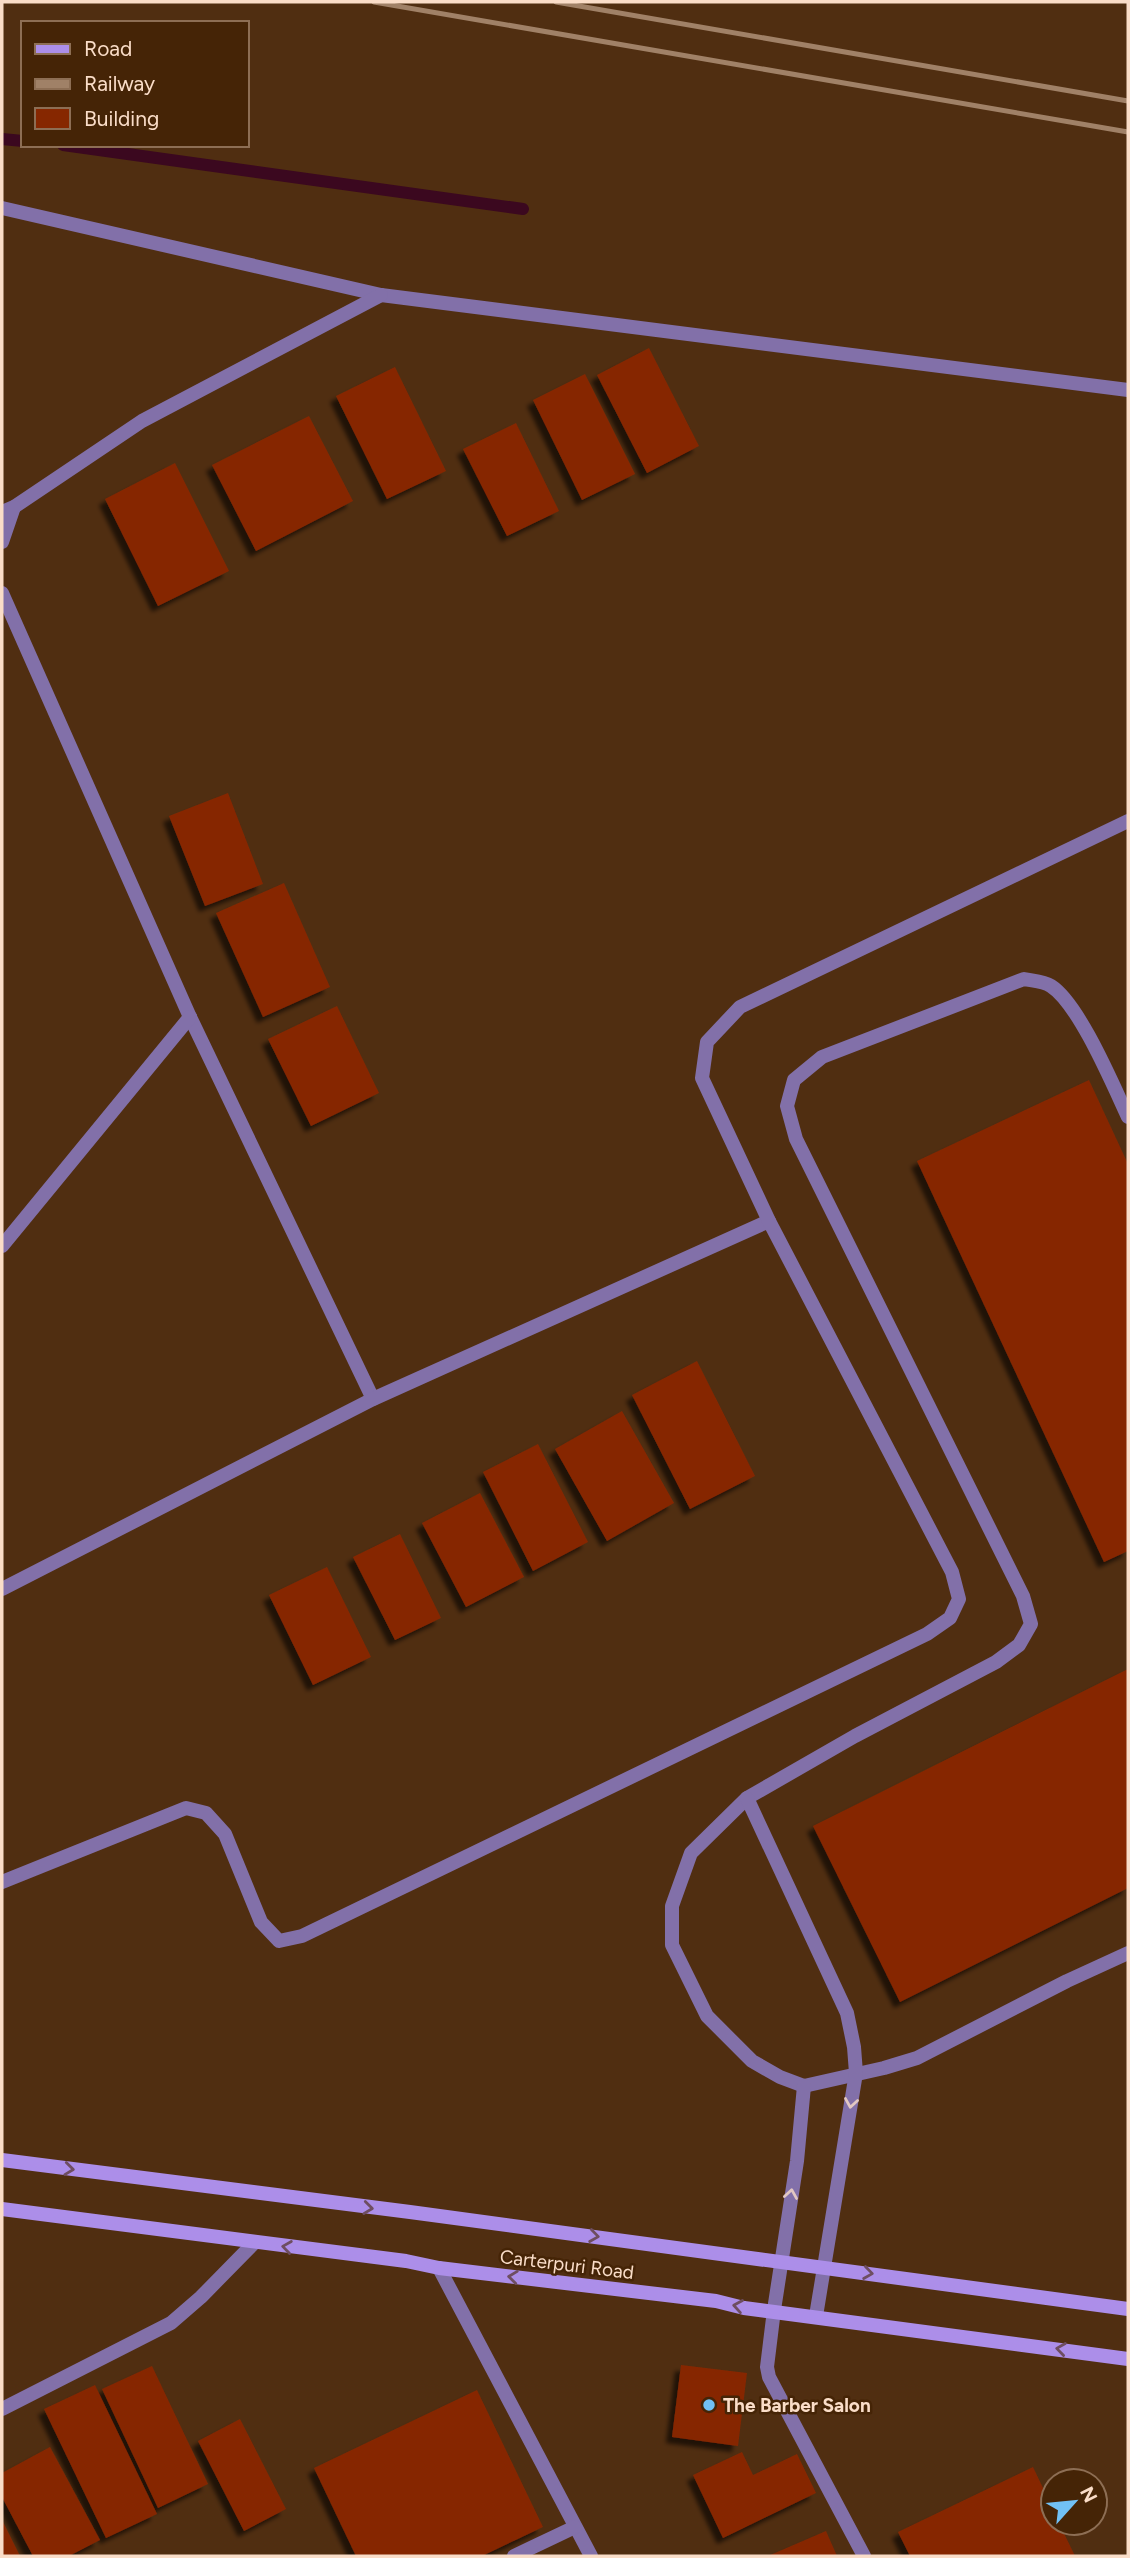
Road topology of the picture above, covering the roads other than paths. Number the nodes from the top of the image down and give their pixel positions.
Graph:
1 (2, 208) edge
2 (381, 295) junction
3 (1128, 390) edge
4 (8, 509) edge
5 (2, 542) edge
6 (2, 593) edge
7 (1128, 821) edge
8 (190, 1017) junction
9 (1128, 1118) edge
10 (769, 1221) junction
11 (2, 1246) edge
12 (373, 1399) junction
13 (2, 1589) edge
14 (747, 1798) junction
15 (2, 1882) edge
16 (1128, 1953) edge
17 (856, 2073) junction
18 (804, 2086) junction
19 (2, 2160) edge
20 (2, 2209) edge
21 (255, 2242) junction
22 (780, 2262) junction
23 (824, 2267) junction
24 (439, 2268) junction
25 (1128, 2309) edge
26 (774, 2310) junction
27 (816, 2316) junction
28 (1128, 2359) edge
29 (2, 2409) edge
30 (575, 2527) junction
31 (513, 2556) edge
32 (591, 2556) edge
33 (864, 2556) edge

1 - 2 street
2 - 3 street
2 - 4 street
4 - 5 street
6 - 8 street
7 - 10 street
8 - 11 street
8 - 12 street
9 - 14 street
10 - 12 street
10 - 15 street
12 - 13 street
14 - 17 street
14 - 18 street
16 - 17 street
17 - 18 street
17 -> 23 street
22 -> 18 street
19 -> 22 main road, Carterpuri Road
20 - 21 main road, Carterpuri Road
24 -> 21 main road, Carterpuri Road
21 - 29 street
22 - 23 main road, Carterpuri Road
22 - 26 street
23 -> 25 main road, Carterpuri Road
23 - 27 street
26 -> 24 main road, Carterpuri Road
24 - 30 street
26 - 27 main road, Carterpuri Road
26 - 33 street
28 -> 27 main road, Carterpuri Road
30 - 31 street
30 - 32 street

